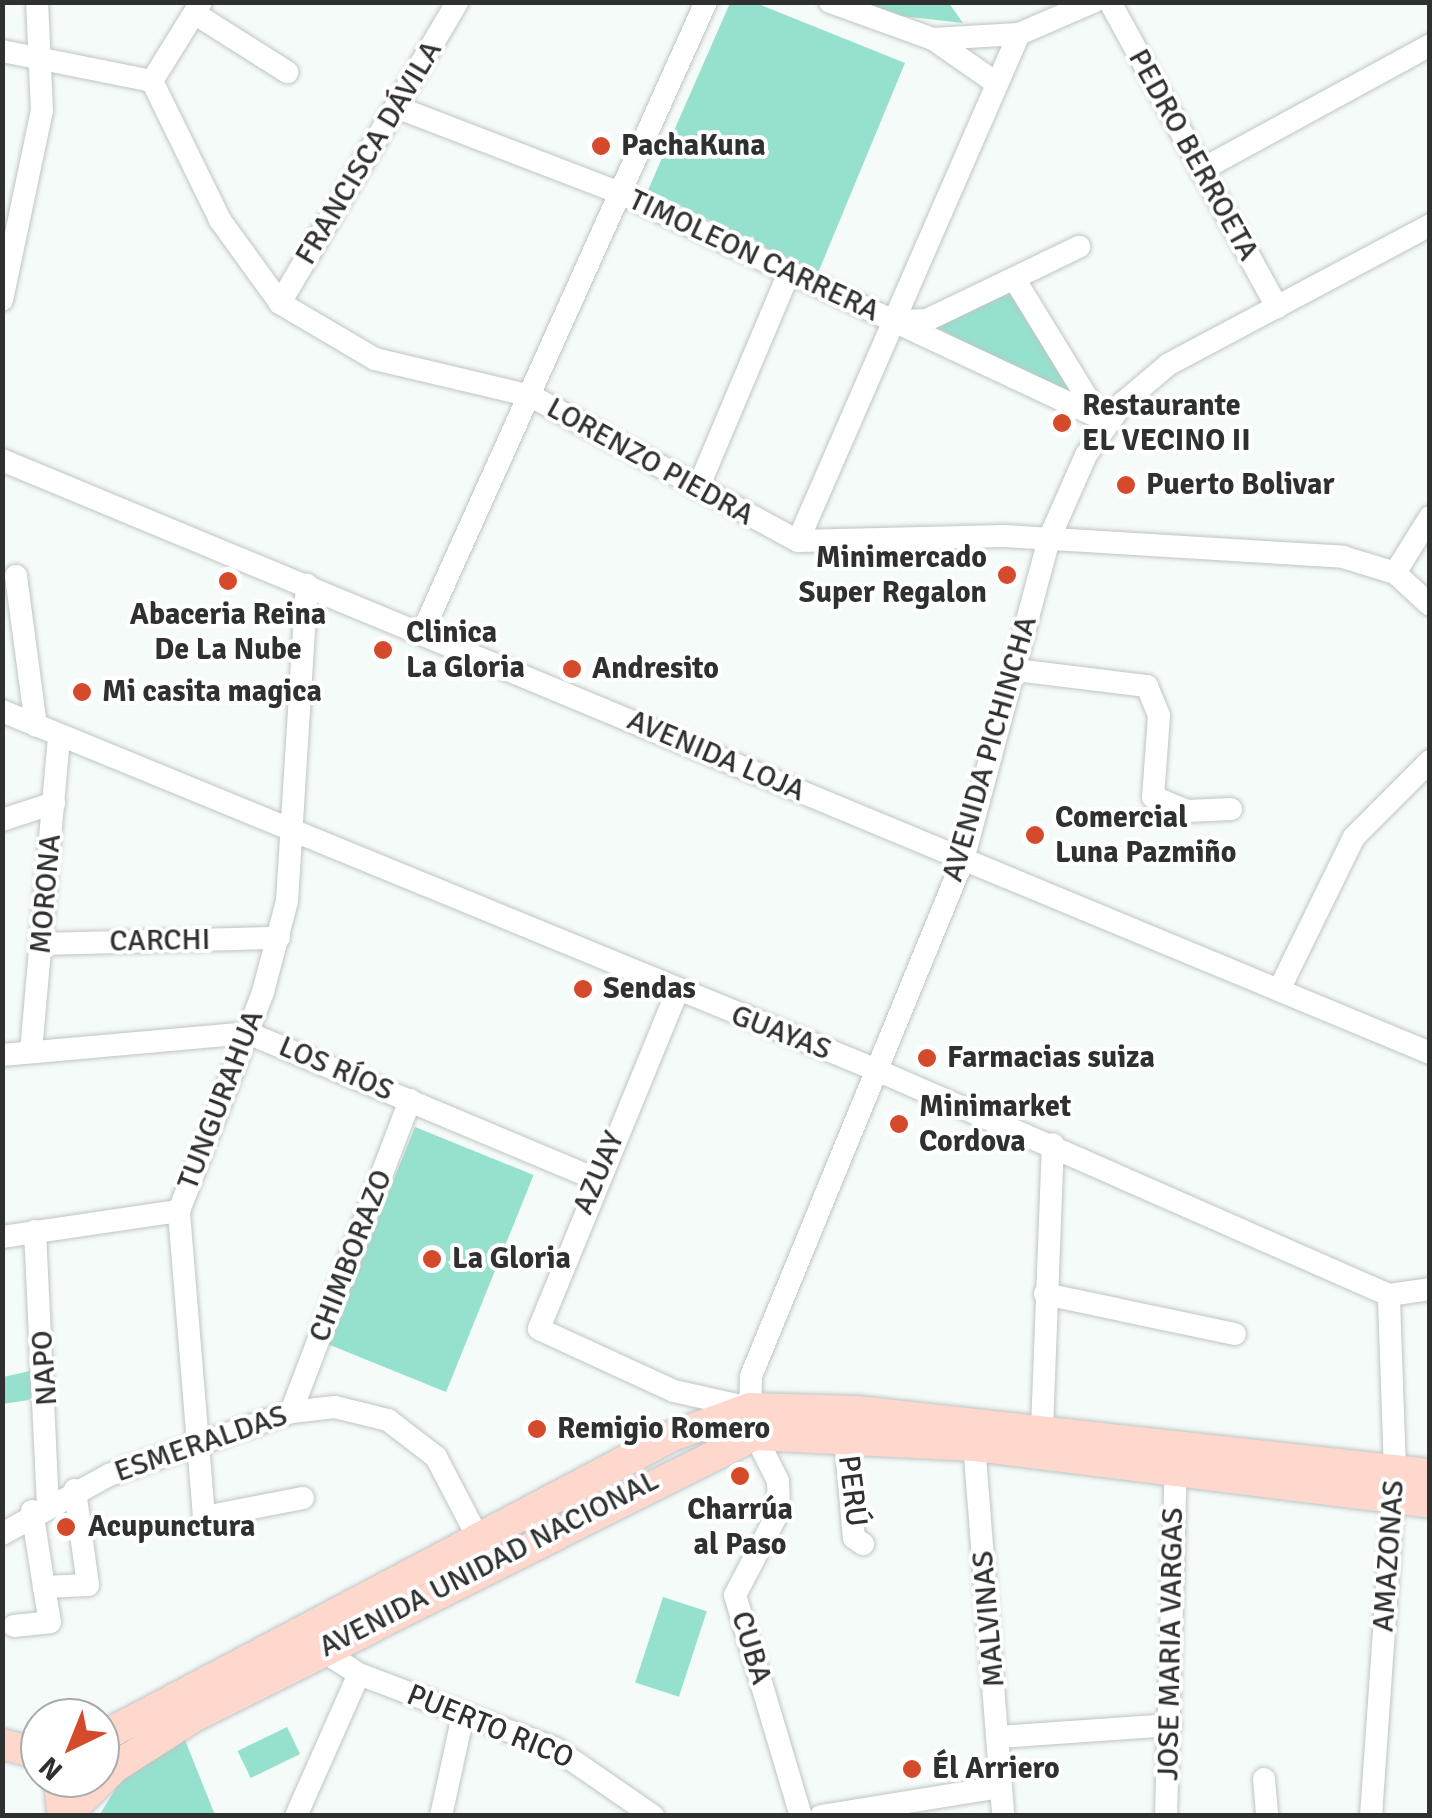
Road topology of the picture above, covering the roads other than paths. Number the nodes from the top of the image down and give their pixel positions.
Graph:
1 (37, 2) edge
2 (706, 2) edge
3 (830, 2) edge
4 (1093, 2) edge
5 (1110, 2) edge
6 (199, 8) edge
7 (450, 9) edge
8 (1019, 34) junction
9 (933, 39) junction
10 (1430, 45) edge
11 (2, 51) edge
12 (36, 56) junction
13 (287, 72) dead end
14 (152, 81) junction
15 (996, 83) junction
16 (396, 106) junction
17 (1201, 170) junction
18 (618, 192) junction
19 (1430, 225) edge
20 (8, 245) edge
21 (1079, 247) dead end
22 (789, 273) junction
23 (1014, 280) junction
24 (2, 300) edge
25 (280, 303) junction
26 (1276, 307) junction
27 (893, 321) junction
28 (531, 396) junction
29 (1103, 419) junction
30 (2, 460) edge
31 (698, 488) junction
32 (1430, 516) edge
33 (1049, 538) junction
34 (798, 542) junction
35 (1395, 573) junction
36 (16, 576) dead end
37 (307, 585) junction
38 (1430, 605) edge
39 (422, 633) junction
40 (1016, 670) junction
41 (2, 711) edge
42 (36, 726) junction
43 (60, 737) junction
44 (1430, 761) edge
45 (54, 802) junction
46 (1231, 809) dead end
47 (2, 820) edge
48 (292, 830) junction
49 (962, 860) junction
50 (279, 938) junction
51 (42, 944) junction
52 (1280, 990) junction
53 (677, 992) junction
54 (248, 1032) junction
55 (32, 1051) junction
56 (1430, 1054) edge
57 (2, 1055) edge
58 (878, 1071) junction
59 (410, 1100) junction
60 (1053, 1144) junction
61 (595, 1178) junction
62 (179, 1211) junction
63 (35, 1231) junction
64 (2, 1237) edge
65 (1430, 1288) edge
66 (1045, 1294) junction
67 (1389, 1295) junction
68 (1234, 1334) dead end
69 (674, 1391) junction
70 (290, 1412) junction
71 (752, 1421) junction
72 (1042, 1429) junction
73 (973, 1434) junction
74 (672, 1436) junction
75 (845, 1436) junction
76 (197, 1442) junction
77 (1176, 1458) junction
78 (1430, 1474) edge
79 (1395, 1486) junction
80 (74, 1490) junction
81 (302, 1498) dead end
82 (1430, 1503) edge
83 (40, 1507) junction
84 (2, 1534) edge
85 (863, 1544) dead end
86 (484, 1550) junction
87 (44, 1587) junction
88 (14, 1626) dead end
89 (311, 1639) junction
90 (360, 1674) junction
91 (463, 1715) junction
92 (1171, 1725) junction
93 (120, 1729) edge
94 (999, 1736) junction
95 (1264, 1779) dead end
96 (1001, 1787) junction
97 (64, 1816) edge
98 (296, 1816) edge
99 (441, 1816) edge
100 (653, 1816) edge
101 (801, 1816) edge
102 (820, 1816) edge
103 (1003, 1816) edge
104 (1166, 1816) edge
105 (1266, 1816) edge
106 (1371, 1816) edge

1 - 12 street
2 - 18 street
3 - 9 street
4 - 8 street
5 - 17 street, PEDRO BERROETA
6 - 13 street
6 - 14 street
7 - 16 street, FRANCISCA DÁVILA
8 - 9 street
8 - 15 street
9 - 15 street
10 - 17 street
11 - 12 street
12 - 14 street
12 - 20 street
14 - 25 street, LORENZO PIEDRA
15 - 27 street
16 - 18 street, TIMOLEON CARRERA
16 - 25 street, FRANCISCA DÁVILA
17 - 26 street, PEDRO BERROETA
18 - 22 street, TIMOLEON CARRERA
18 - 28 street
19 - 26 street, AVENIDA PICHINCHA
20 - 24 street
21 - 23 street
22 - 27 street, TIMOLEON CARRERA
22 - 31 street
23 - 27 street
23 - 29 street
25 - 28 street, LORENZO PIEDRA
26 - 29 street, AVENIDA PICHINCHA
27 - 29 street, TIMOLEON CARRERA
27 - 34 street
28 - 31 street, LORENZO PIEDRA
28 - 39 street
29 - 33 street, AVENIDA PICHINCHA
30 - 37 street, AVENIDA LOJA
31 - 34 street, LORENZO PIEDRA
32 - 35 street
33 - 34 street, LORENZO PIEDRA
33 - 35 street, LORENZO PIEDRA
33 - 40 street, AVENIDA PICHINCHA
35 - 38 street, LORENZO PIEDRA
36 - 42 street
37 - 39 street, AVENIDA LOJA
37 - 48 street, TUNGURAHUA
39 - 49 street, AVENIDA LOJA
40 - 46 street
40 - 49 street, AVENIDA PICHINCHA
41 - 42 street, GUAYAS
42 - 43 street, GUAYAS
43 - 45 street, MORONA
43 - 48 street, GUAYAS
44 - 52 street
45 - 47 street
45 - 51 street, MORONA
48 - 50 street, TUNGURAHUA
48 - 53 street, GUAYAS
49 - 52 street, AVENIDA LOJA
49 - 58 street, AVENIDA PICHINCHA
50 - 51 street, CARCHI
50 - 54 street, TUNGURAHUA
51 - 55 street, MORONA
52 - 56 street, AVENIDA LOJA
53 - 58 street, GUAYAS
53 - 61 street, AZUAY
54 - 55 street, LOS RÍOS
54 - 59 street, LOS RÍOS
54 - 62 street, TUNGURAHUA
55 - 57 street, LOS RÍOS
58 - 60 street, GUAYAS
58 - 71 street, AVENIDA PICHINCHA
59 - 61 street, LOS RÍOS
59 - 70 street, CHIMBORAZO
60 - 66 street
60 - 67 street, GUAYAS
61 - 69 street, AZUAY
62 - 63 street
62 - 76 street, TUNGURAHUA
63 - 64 street
63 - 83 street, NAPO
65 - 67 street
66 - 68 street
66 - 72 street
67 - 79 street, AMAZONAS
69 - 71 street, AZUAY
69 - 74 street
70 - 76 street, ESMERALDAS
70 - 86 street, ESMERALDAS
71 - 73 main road, AVENIDA UNIDAD NACIONAL
71 - 74 main road, AVENIDA UNIDAD NACIONAL
71 - 75 main road, AVENIDA UNIDAD NACIONAL
71 - 86 main road, AVENIDA UNIDAD NACIONAL
71 - 101 street, CUBA
72 - 73 main road, AVENIDA UNIDAD NACIONAL
72 - 77 main road, AVENIDA UNIDAD NACIONAL
73 - 75 main road, AVENIDA UNIDAD NACIONAL
73 - 77 main road, AVENIDA UNIDAD NACIONAL
73 - 94 street, MALVINAS
74 - 86 main road, AVENIDA UNIDAD NACIONAL
75 - 85 street, PERÚ
76 - 80 street, ESMERALDAS
76 - 81 street, TUNGURAHUA
77 - 79 main road, AVENIDA UNIDAD NACIONAL
77 - 92 street, JOSE MARIA VARGAS
78 - 79 main road, AVENIDA UNIDAD NACIONAL
79 - 82 main road, AVENIDA UNIDAD NACIONAL
79 - 106 street, AMAZONAS
80 - 83 street, ESMERALDAS
80 - 87 street, ESMERALDAS
83 - 84 street, ESMERALDAS
83 - 87 street
86 - 89 main road, AVENIDA UNIDAD NACIONAL
87 - 88 street
89 - 90 street, PUERTO RICO
89 - 93 main road, AVENIDA UNIDAD NACIONAL
89 - 97 main road, AVENIDA UNIDAD NACIONAL
90 - 91 street, PUERTO RICO
90 - 98 street
91 - 99 street
91 - 100 street, PUERTO RICO
92 - 94 street
92 - 104 street, JOSE MARIA VARGAS
94 - 96 street, MALVINAS
95 - 105 street
96 - 102 street
96 - 103 street, MALVINAS

